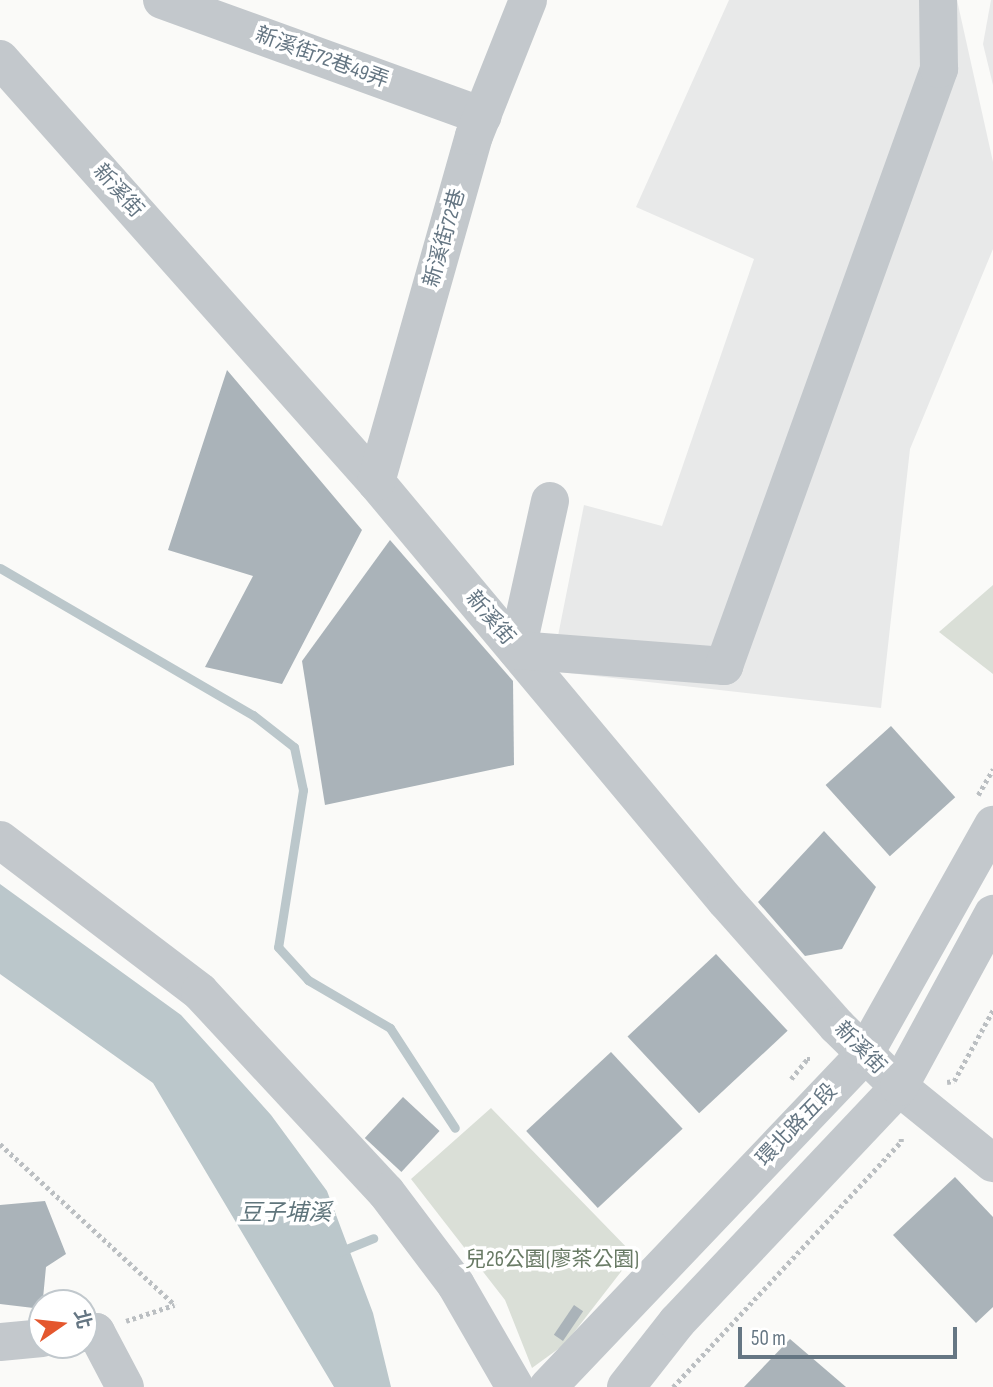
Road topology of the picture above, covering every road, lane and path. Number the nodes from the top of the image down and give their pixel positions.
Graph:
1 (162, 0) edge
2 (528, 0) edge
3 (938, 0) edge
4 (0, 59) edge
5 (483, 116) junction
6 (376, 482) junction
7 (550, 501) dead end
8 (517, 650) junction
9 (993, 769) edge
10 (983, 815) edge
11 (0, 840) edge
12 (993, 914) edge
13 (864, 1055) junction
14 (790, 1080) dead end
15 (899, 1087) junction
16 (0, 1144) edge
17 (993, 1163) edge
18 (98, 1329) edge
19 (28, 1339) edge
20 (0, 1342) edge
21 (98, 1345) edge
22 (125, 1387) edge
23 (515, 1387) edge
24 (548, 1387) edge
25 (626, 1387) edge

1 - 5 street, 新溪街72巷49弄
2 - 5 street, 新溪街72巷
3 - 8 street
4 - 6 street, 新溪街
5 - 6 street, 新溪街72巷
6 - 8 street, 新溪街
7 - 8 street
8 - 13 street, 新溪街
9 - 10 path
10 - 13 street, 環北路五段
11 - 23 street
12 - 15 street
13 - 14 path
13 - 15 street, 新溪街
13 - 24 street, 環北路五段
15 - 17 street, 新溪街
15 - 25 street
16 - 18 path
19 - 20 street
21 - 22 street

